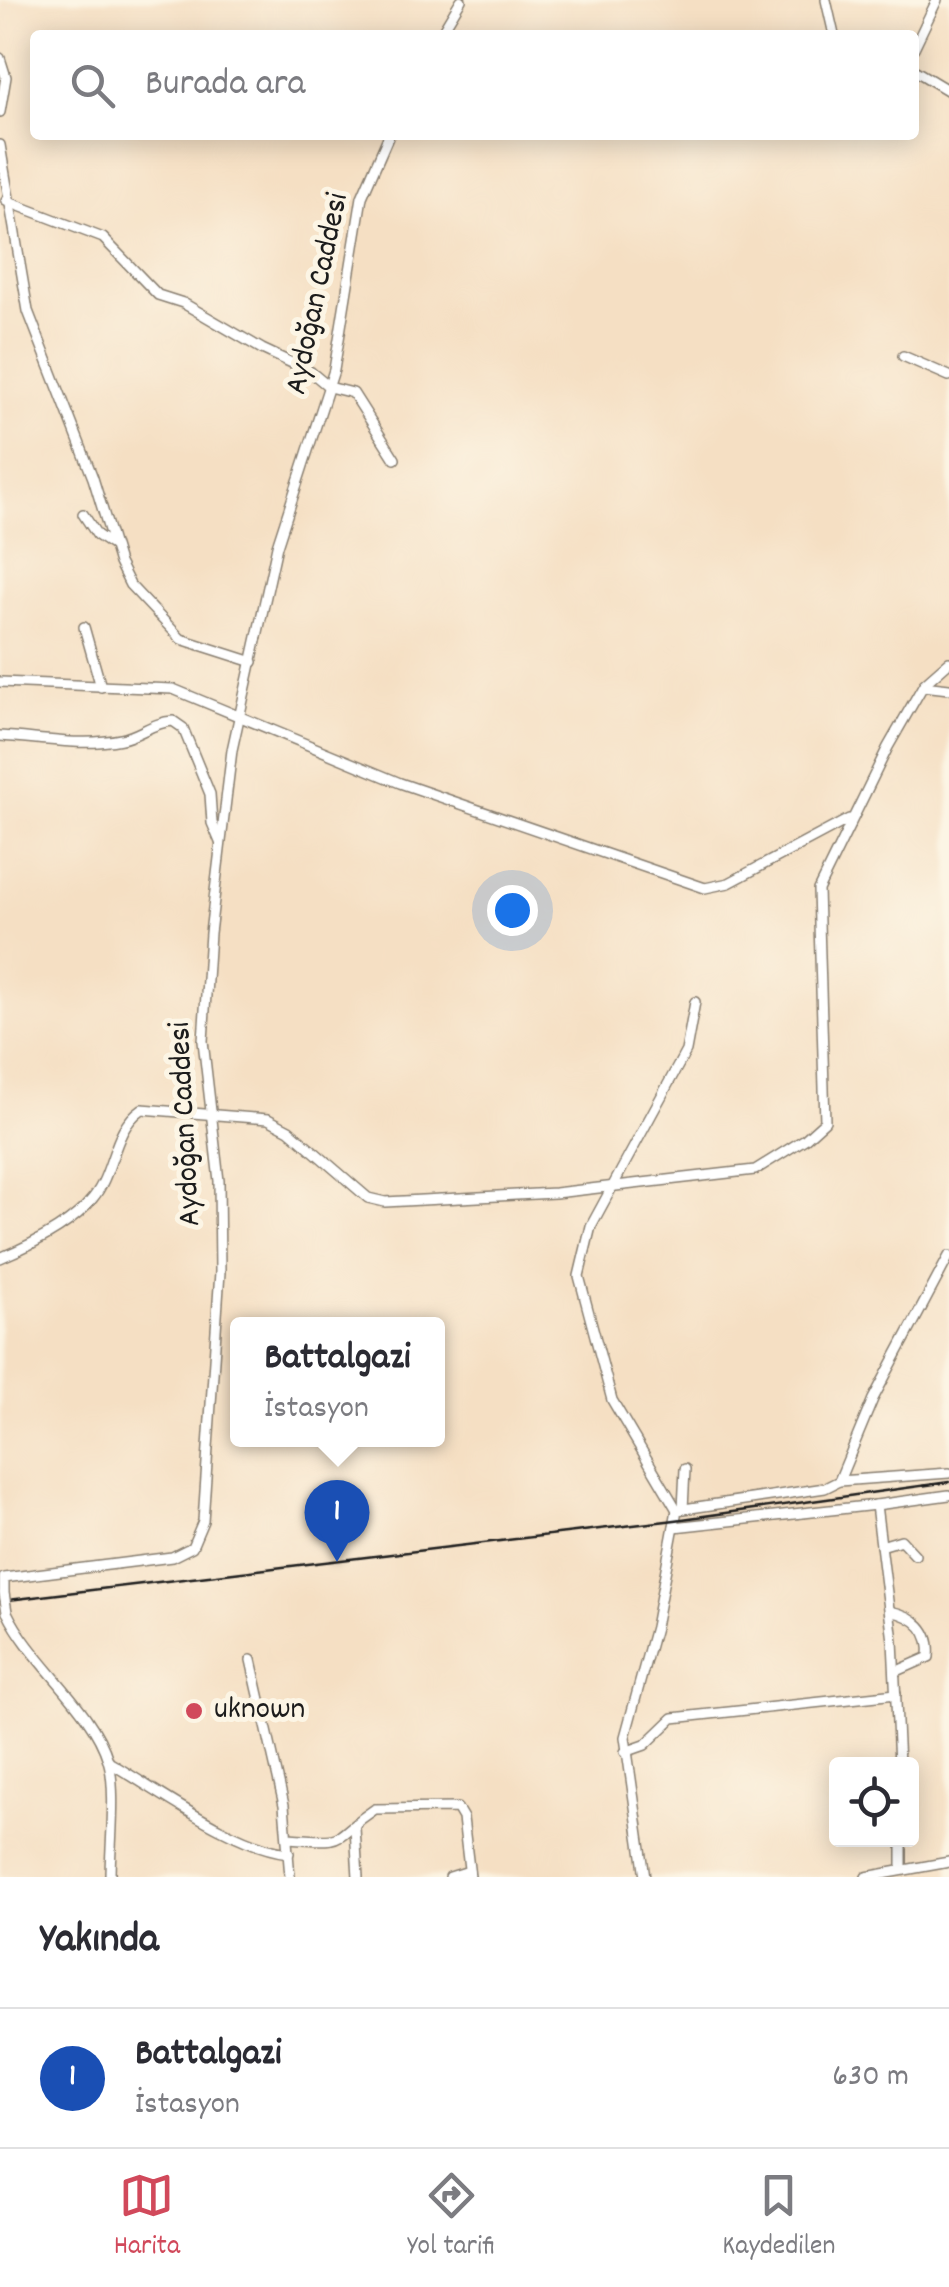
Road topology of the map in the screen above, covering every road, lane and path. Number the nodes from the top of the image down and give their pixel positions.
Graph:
1 (461, 0) edge
2 (826, 0) edge
3 (937, 0) edge
4 (443, 30) edge
5 (833, 30) edge
6 (919, 38) edge
7 (0, 58) edge
8 (919, 73) edge
9 (949, 91) edge
10 (0, 112) edge
11 (387, 140) edge
12 (0, 145) edge
13 (3, 198) edge
14 (902, 356) dead end
15 (949, 376) edge
16 (329, 387) junction
17 (395, 459) dead end
18 (83, 514) dead end
19 (112, 544) junction
20 (84, 627) dead end
21 (254, 662) junction
22 (949, 662) edge
23 (0, 682) edge
24 (923, 686) junction
25 (101, 687) junction
26 (949, 689) edge
27 (242, 715) junction
28 (0, 736) edge
29 (849, 819) junction
30 (221, 844) junction
31 (695, 1002) dead end
32 (210, 1114) junction
33 (613, 1187) junction
34 (949, 1256) edge
35 (0, 1258) edge
36 (685, 1469) dead end
37 (949, 1473) edge
38 (839, 1481) junction
39 (949, 1495) edge
40 (876, 1505) junction
41 (680, 1510) junction
42 (674, 1527) junction
43 (882, 1546) junction
44 (914, 1555) dead end
45 (2, 1573) edge
46 (890, 1611) junction
47 (251, 1660) dead end
48 (895, 1672) junction
49 (896, 1694) junction
50 (625, 1752) junction
51 (899, 1757) edge
52 (110, 1763) junction
53 (355, 1828) junction
54 (288, 1838) junction
55 (902, 1847) edge
56 (288, 1853) junction
57 (949, 1862) edge
58 (902, 1869) junction
59 (469, 1874) edge
60 (110, 1877) edge
61 (290, 1877) edge
62 (358, 1877) edge
63 (450, 1877) edge
64 (645, 1877) edge
65 (866, 1877) edge

1 - 4 street
2 - 5 street
3 - 6 street
7 - 10 street
8 - 9 street
11 - 16 street, Aydoğan Caddesi
12 - 13 street
13 - 16 street
13 - 19 street
14 - 15 street
16 - 17 street
16 - 21 street, Aydoğan Caddesi
18 - 19 street
19 - 21 street
20 - 25 street
21 - 27 street, Aydoğan Caddesi
22 - 24 street
23 - 25 street
24 - 26 street
24 - 29 street
25 - 27 street
27 - 29 street
27 - 30 street, Aydoğan Caddesi
28 - 30 street
29 - 33 street
30 - 32 street, Aydoğan Caddesi
31 - 33 street
32 - 33 street
32 - 35 street
32 - 45 street, Aydoğan Caddesi
33 - 41 street
34 - 38 street
36 - 41 street
37 - 38 street
38 - 41 street
39 - 40 street
40 - 42 street
40 - 43 street
41 - 42 street
42 - 50 street
43 - 44 street
43 - 46 street
45 - 52 street, Aydoğan Caddesi, bridge
46 - 48 street
46 - 48 street
47 - 54 street
48 - 49 street
49 - 50 street
49 - 51 street
50 - 64 street
52 - 56 street
52 - 60 street
53 - 54 street
53 - 59 street
53 - 62 street
54 - 56 street
55 - 58 street
56 - 61 street
57 - 58 street
58 - 65 street
59 - 63 street

